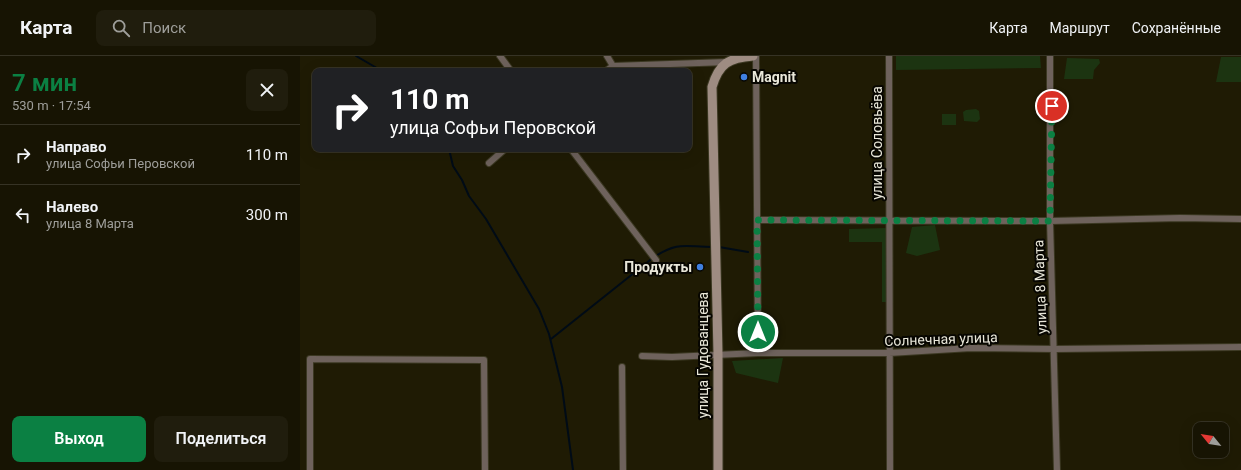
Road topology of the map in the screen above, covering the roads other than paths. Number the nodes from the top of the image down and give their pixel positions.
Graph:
1 (500, 56) edge
2 (608, 56) edge
3 (750, 56) edge
4 (755, 56) edge
5 (889, 56) edge
6 (1050, 56) edge
7 (727, 62) junction
8 (613, 66) junction
9 (509, 68) edge
10 (610, 68) edge
11 (501, 152) edge
12 (573, 152) edge
13 (488, 163) dead end
14 (1241, 218) edge
15 (757, 220) junction
16 (890, 221) junction
17 (1050, 221) junction
18 (656, 260) dead end
19 (1241, 347) edge
20 (1055, 350) junction
21 (758, 353) junction
22 (889, 353) junction
23 (718, 354) junction
24 (642, 356) dead end
25 (622, 367) dead end
26 (310, 470) edge
27 (485, 470) edge
28 (623, 470) edge
29 (718, 470) edge
30 (890, 470) edge
31 (1057, 470) edge

1 - 9 street
2 - 8 street
3 - 4 street
3 - 7 street
4 - 15 street
5 - 16 street, улица Соловьёва
6 - 17 street, улица 8 Марта
7 - 8 street
7 - 23 street, улица Гудованцева
8 - 10 street
11 - 13 street
12 - 18 street
14 - 17 street
15 - 16 street
15 - 21 street
16 - 17 street
16 - 22 street, улица Соловьёва
17 - 20 street, улица 8 Марта
19 - 20 street, Солнечная улица
20 - 22 street, Солнечная улица
20 - 31 street, улица 8 Марта
21 - 22 street, Солнечная улица
21 - 23 street, Солнечная улица
22 - 30 street, улица Соловьёва
23 - 24 street, Солнечная улица
23 - 29 street, улица Гудованцева
25 - 28 street
26 - 27 street

